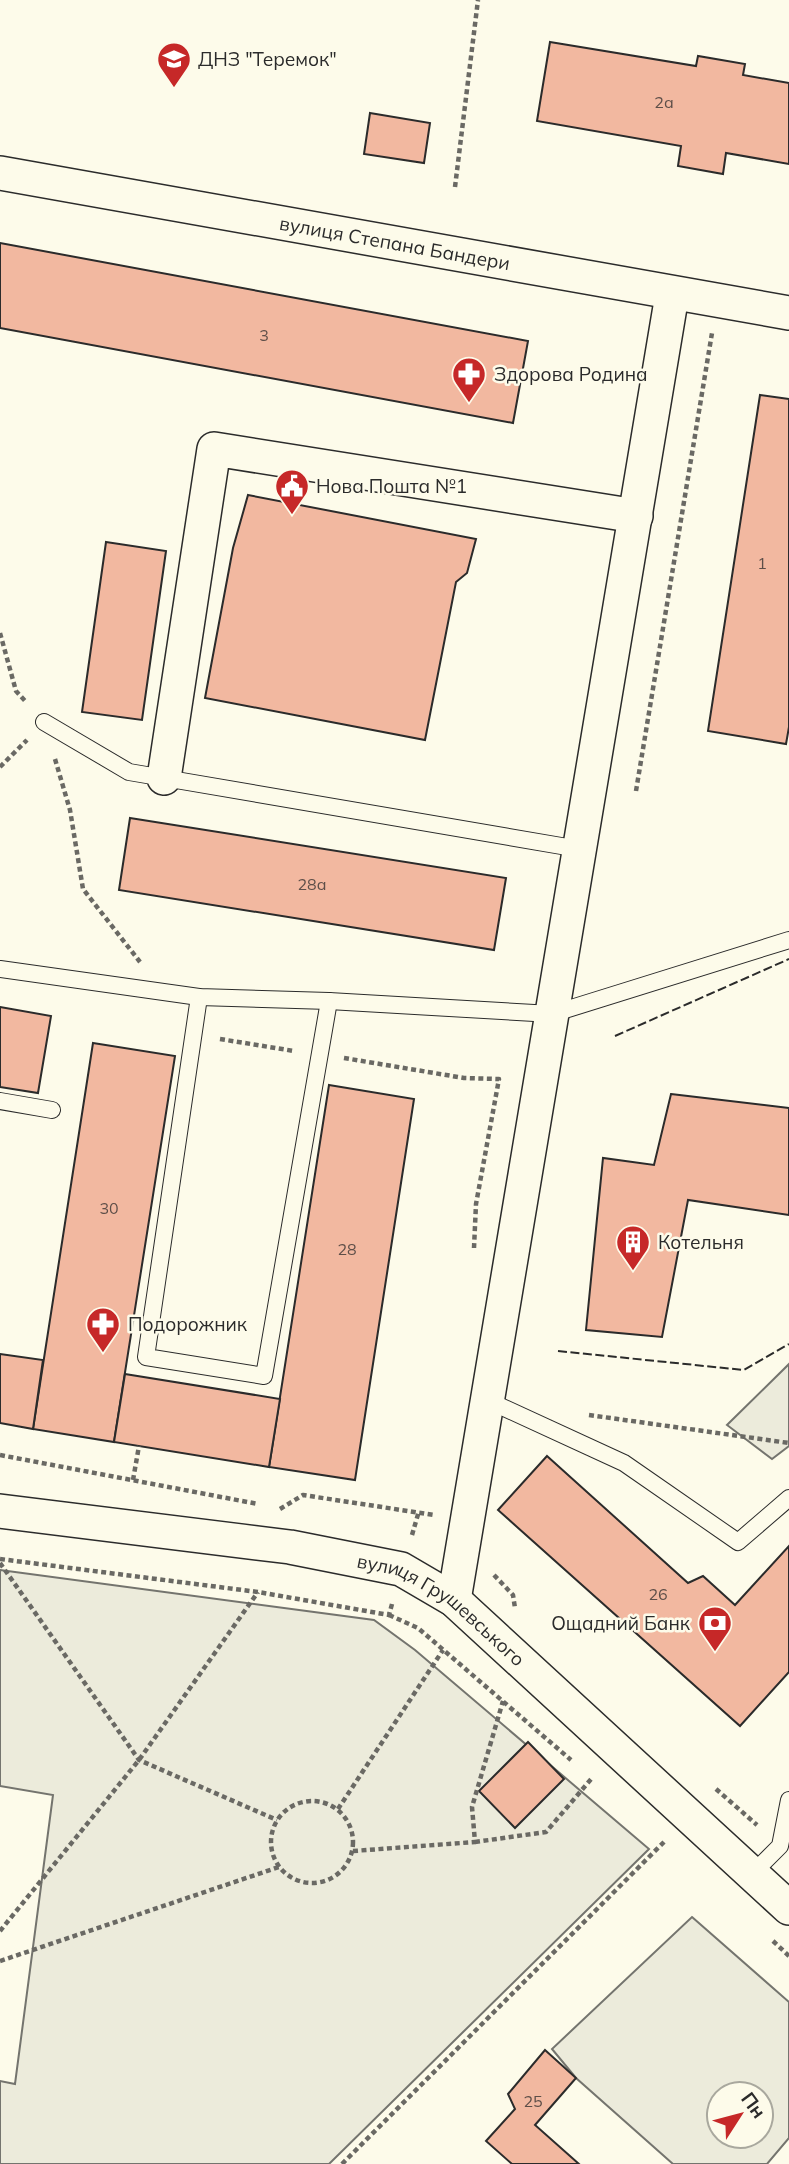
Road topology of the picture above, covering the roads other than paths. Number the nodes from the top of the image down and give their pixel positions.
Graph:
1 (0, 173) edge
2 (672, 295) junction
3 (789, 313) edge
4 (636, 516) junction
5 (44, 722) road end
6 (164, 778) junction
7 (579, 849) junction
8 (789, 940) edge
9 (0, 969) edge
10 (200, 997) junction
11 (329, 1001) junction
12 (552, 1014) junction
13 (0, 1101) edge
14 (52, 1110) dead end
15 (487, 1400) junction
16 (789, 1498) edge
17 (0, 1511) edge
18 (454, 1601) junction
19 (789, 1800) edge
20 (752, 1874) junction
21 (789, 1908) edge

1 - 2 street, вулиця Степана Бандери
2 - 3 street, вулиця Степана Бандери
2 - 4 street
4 - 6 street
4 - 7 street
5 - 6 lane
6 - 7 lane
7 - 12 street
8 - 12 lane
9 - 10 lane
10 - 11 lane
10 - 11 lane
11 - 12 lane
12 - 15 street
13 - 14 lane
15 - 16 lane
15 - 18 street
17 - 18 street, вулиця Грушевського
18 - 20 street, вулиця Грушевського
19 - 20 lane
20 - 21 street, вулиця Грушевського

